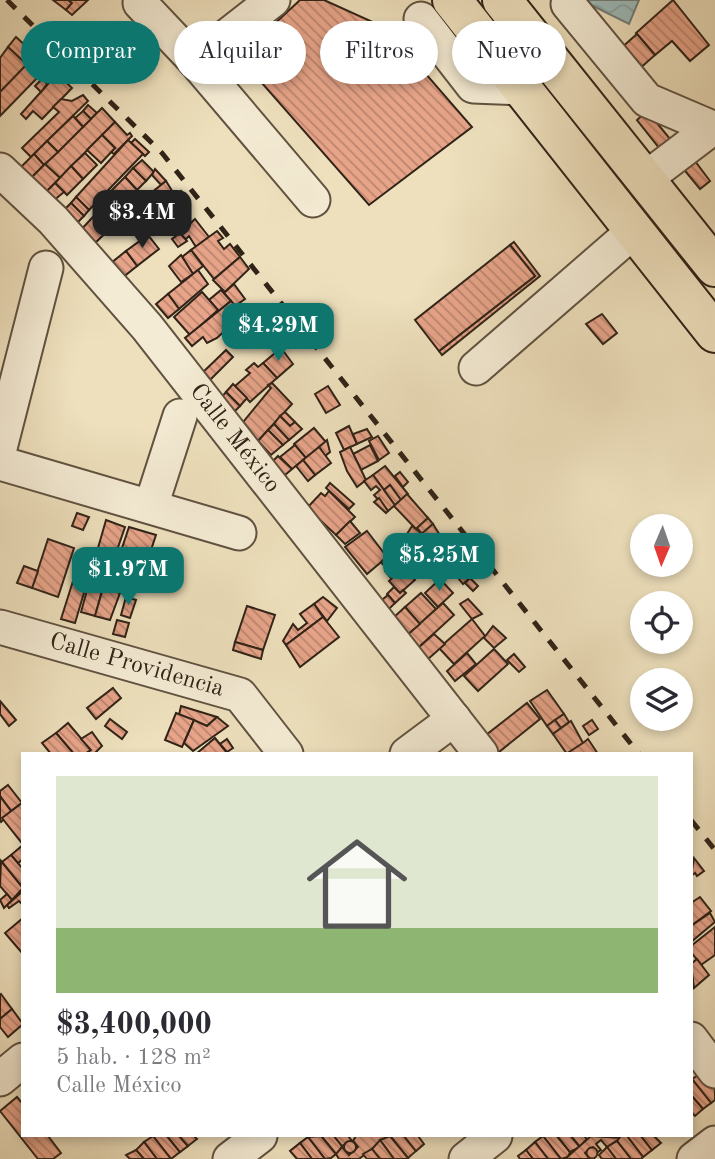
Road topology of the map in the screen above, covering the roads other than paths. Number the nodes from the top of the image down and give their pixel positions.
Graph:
1 (502, 0) edge
2 (140, 3) dead end
3 (568, 4) dead end
4 (254, 5) edge
5 (431, 5) edge
6 (237, 21) edge
7 (174, 39) edge
8 (215, 84) edge
9 (713, 129) edge
10 (0, 170) edge
11 (645, 179) junction
12 (313, 200) dead end
13 (635, 230) junction
14 (715, 267) edge
15 (46, 268) dead end
16 (715, 333) edge
17 (476, 368) dead end
18 (180, 416) dead end
19 (0, 449) edge
20 (0, 463) edge
21 (151, 506) junction
22 (239, 533) dead end
23 (0, 627) edge
24 (454, 719) junction
25 (284, 752) edge
26 (410, 752) edge
27 (479, 752) edge
28 (693, 1042) edge
29 (21, 1062) edge
30 (715, 1071) edge
31 (0, 1079) edge
32 (259, 1137) edge
33 (494, 1137) edge
34 (715, 1143) edge
35 (230, 1159) edge
36 (466, 1159) edge
37 (694, 1159) edge

1 - 11 main road
2 - 7 street
3 - 9 street
4 - 6 street
5 - 13 main road
8 - 12 street
9 - 11 street
10 - 24 street, Calle México
11 - 14 main road
13 - 16 main road
13 - 17 street
15 - 19 street
18 - 21 street
20 - 21 street
21 - 22 street
23 - 25 street, Calle Providencia
24 - 26 street
24 - 27 street, Calle México
28 - 30 street
29 - 31 street
32 - 35 street
33 - 36 street
34 - 37 street

